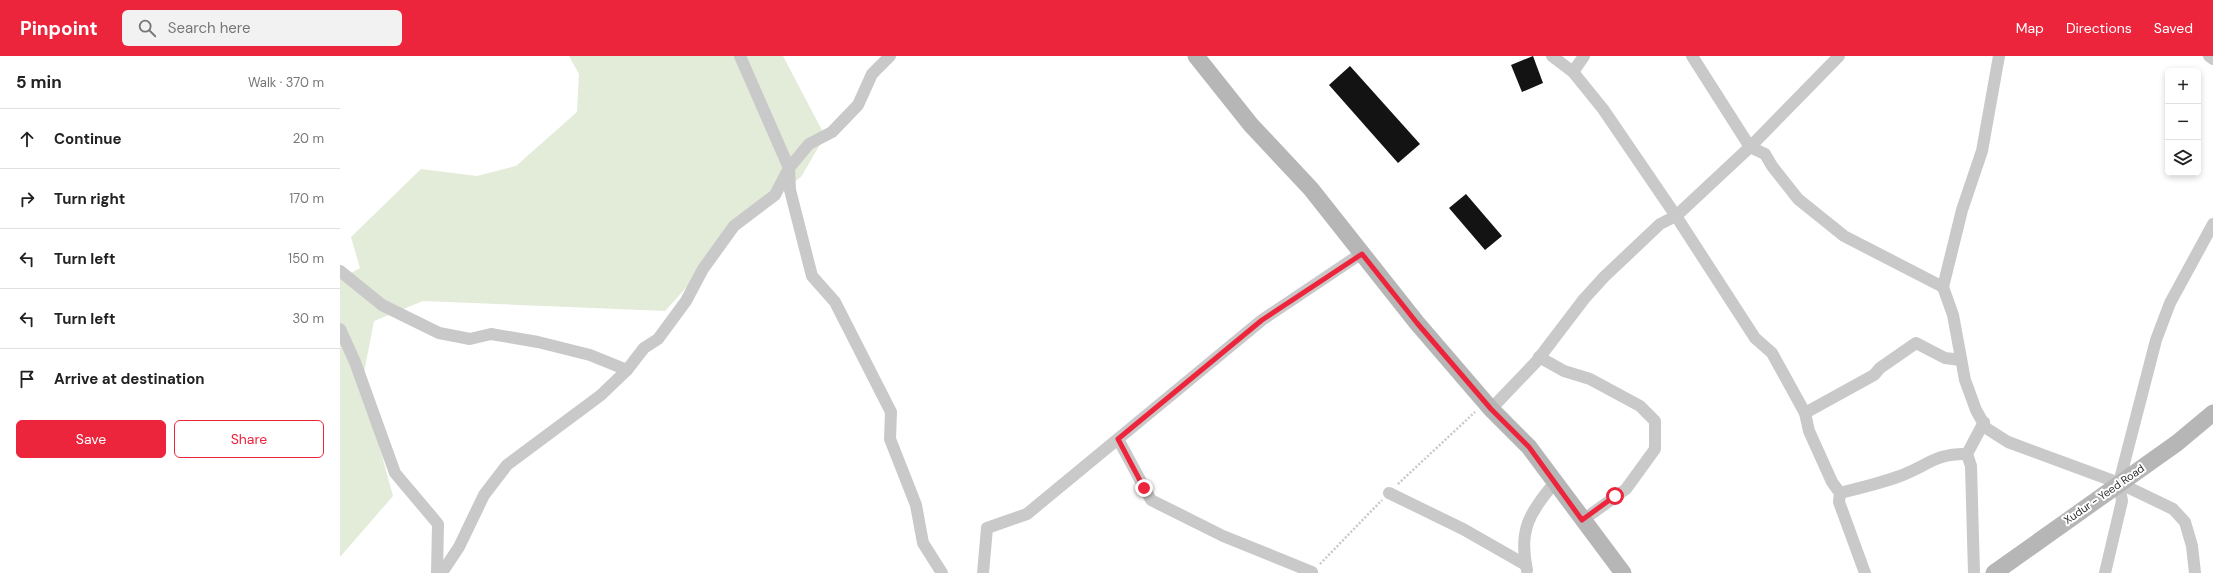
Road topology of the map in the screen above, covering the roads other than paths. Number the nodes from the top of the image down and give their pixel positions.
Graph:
1 (740, 56) edge
2 (890, 56) edge
3 (1196, 56) edge
4 (1552, 56) edge
5 (1584, 56) edge
6 (1692, 56) edge
7 (1839, 56) edge
8 (1999, 56) edge
9 (2209, 56) edge
10 (2213, 58) edge
11 (1573, 72) junction
12 (1750, 147) junction
13 (789, 168) junction
14 (1676, 216) junction
15 (2213, 224) edge
16 (1362, 254) junction
17 (340, 271) edge
18 (1943, 287) junction
19 (340, 329) edge
20 (1539, 358) junction
21 (1961, 360) junction
22 (627, 370) junction
23 (1488, 406) junction
24 (1805, 413) junction
25 (2213, 413) edge
26 (1984, 422) junction
27 (1118, 439) junction
28 (1967, 454) junction
29 (1555, 482) junction
30 (2119, 484) junction
31 (1389, 493) road end
32 (1840, 493) junction
33 (1582, 520) junction
34 (1527, 569) edge
35 (437, 572) edge
36 (1312, 572) edge
37 (942, 573) edge
38 (983, 573) edge
39 (1622, 573) edge
40 (1865, 573) edge
41 (1974, 573) edge
42 (1994, 573) edge
43 (2105, 573) edge
44 (2195, 573) edge

1 - 13 street
2 - 13 street
3 - 16 main road
4 - 11 street
5 - 11 street
6 - 12 street
7 - 12 street
8 - 18 street
9 - 10 street
11 - 14 street
12 - 14 street
12 - 18 street
13 - 22 street
13 - 37 street
14 - 20 street
14 - 24 street
15 - 30 street
16 - 23 main road
16 - 27 street
17 - 22 street
18 - 21 street
19 - 35 street
20 - 23 street
20 - 33 street
21 - 24 street
21 - 26 street
22 - 35 street
23 - 29 main road
24 - 32 street
25 - 30 main road, Xudur - Yeed Road
26 - 28 street
26 - 30 street
27 - 36 street
27 - 38 street
28 - 32 street
28 - 41 street
29 - 33 main road
29 - 34 street
30 - 42 main road, Xudur - Yeed Road
30 - 43 street
30 - 44 street
31 - 34 street
32 - 40 street
33 - 39 main road

